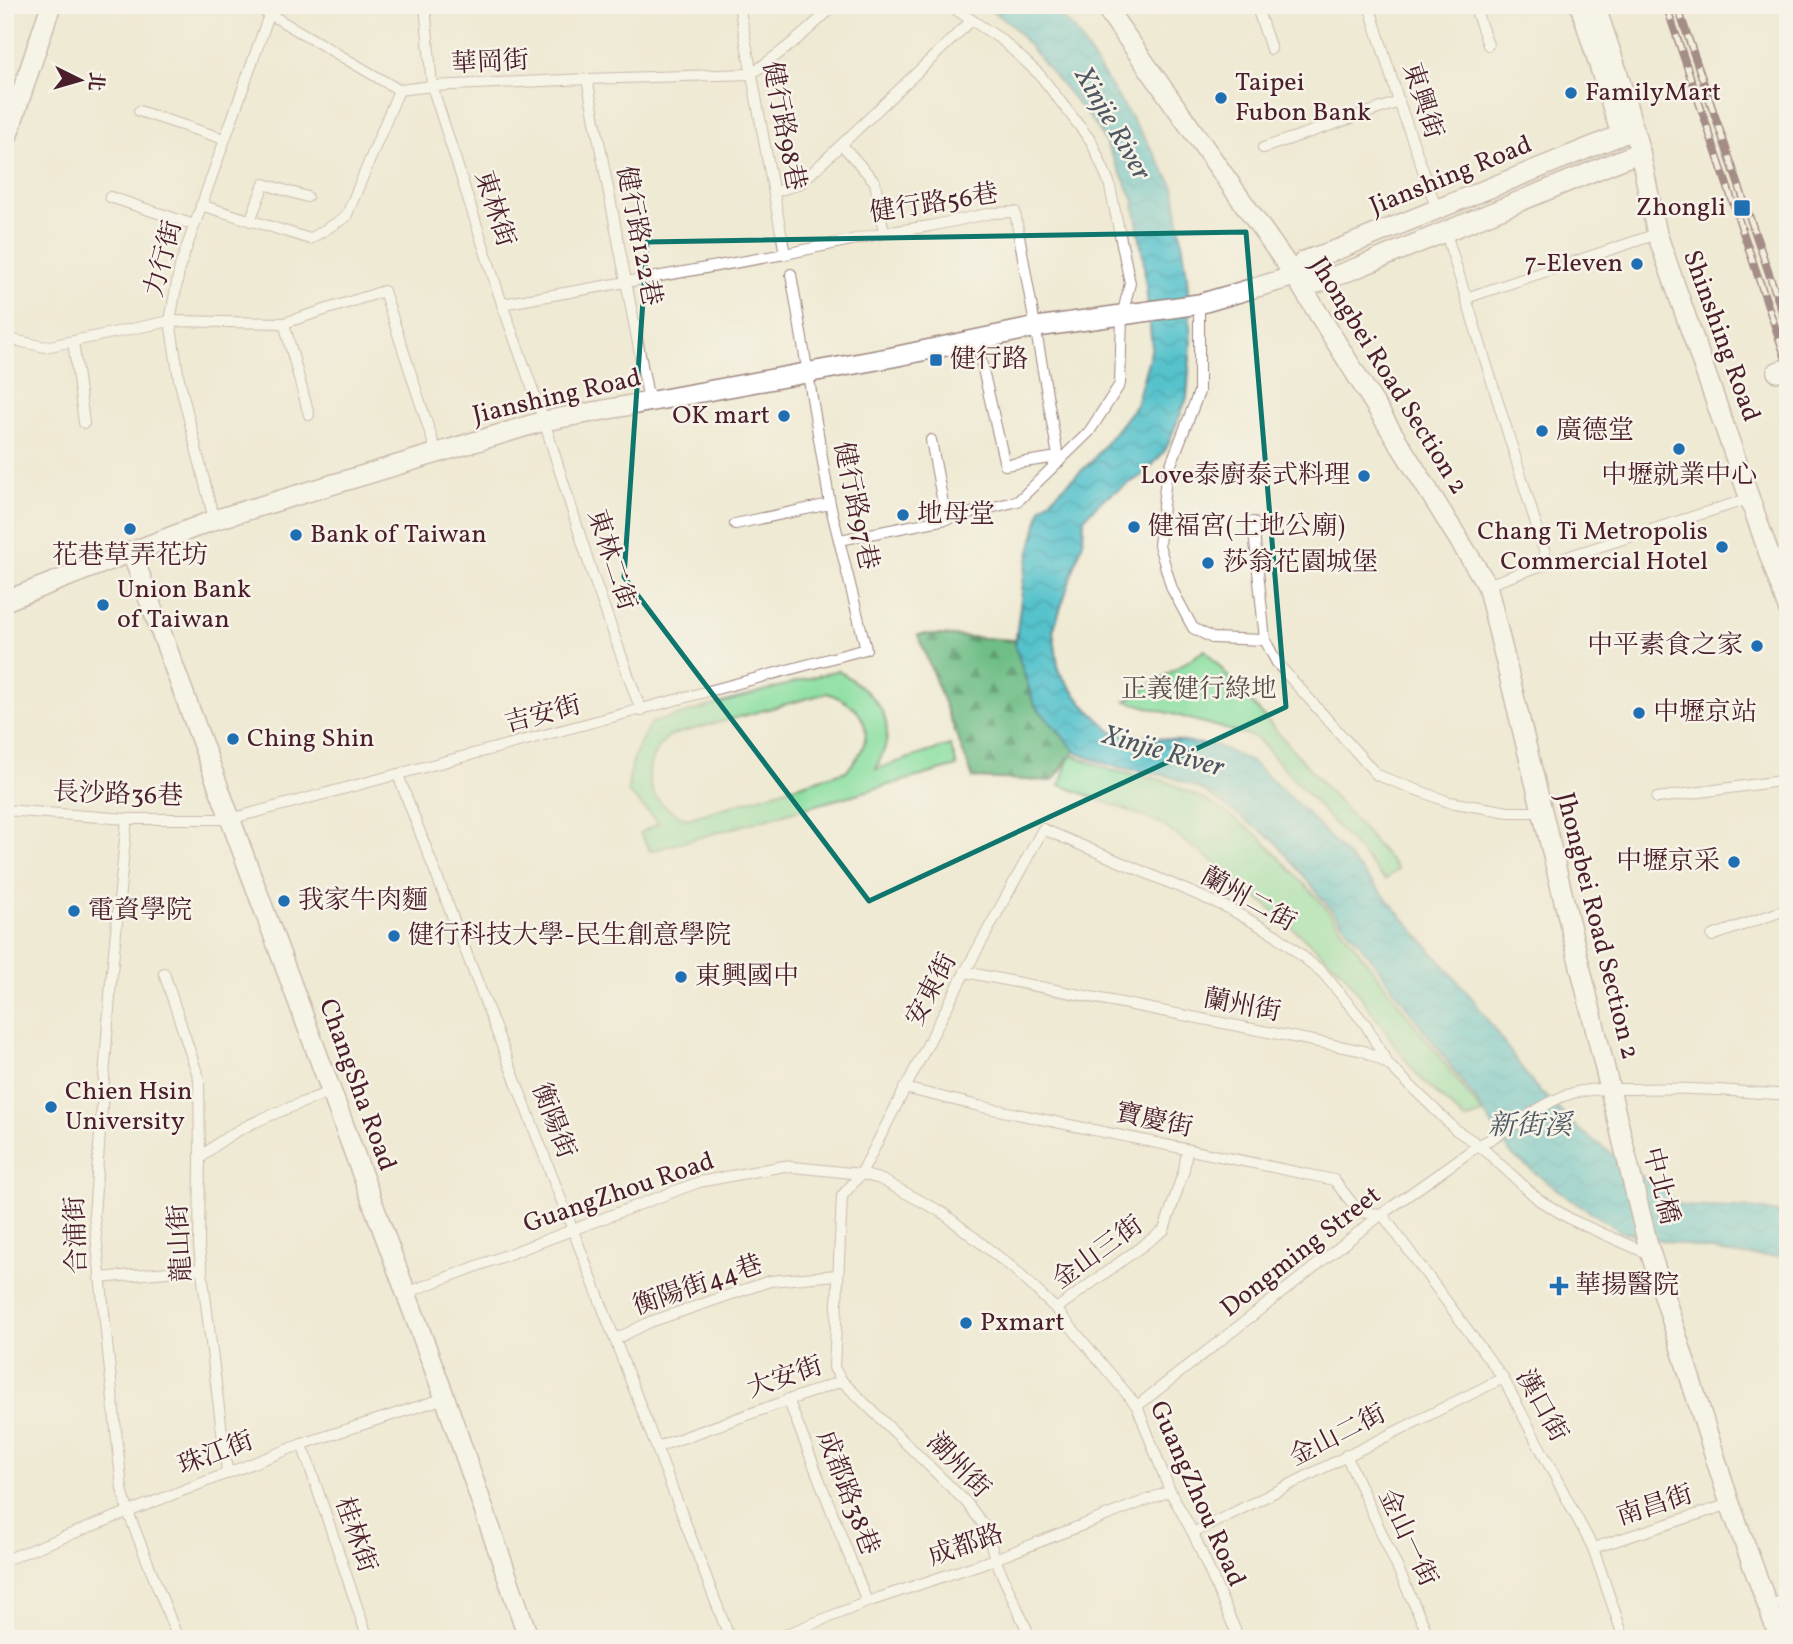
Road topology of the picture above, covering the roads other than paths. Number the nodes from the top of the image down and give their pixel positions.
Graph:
1 (51, 5) edge
2 (254, 5) edge
3 (425, 5) edge
4 (739, 5) edge
5 (834, 5) edge
6 (949, 5) edge
7 (1104, 5) edge
8 (1256, 5) edge
9 (1369, 5) edge
10 (1474, 5) edge
11 (1580, 5) edge
12 (1595, 5) edge
13 (269, 15) junction
14 (972, 20) junction
15 (1488, 44) dead end
16 (1271, 48) dead end
17 (751, 74) junction
18 (587, 79) junction
19 (432, 86) junction
20 (400, 90) junction
21 (1399, 102) junction
22 (139, 111) dead end
23 (1627, 133) junction
24 (224, 139) junction
25 (5, 143) edge
26 (842, 145) junction
27 (1263, 148) dead end
28 (1640, 152) junction
29 (775, 192) junction
30 (110, 197) dead end
31 (307, 197) dead end
32 (201, 205) junction
33 (1437, 210) junction
34 (250, 221) junction
35 (194, 225) junction
36 (1445, 230) junction
37 (884, 233) junction
38 (1657, 234) junction
39 (785, 254) junction
40 (792, 274) dead end
41 (1295, 276) junction
42 (625, 282) junction
43 (1466, 298) junction
44 (502, 304) junction
45 (1196, 304) junction
46 (1130, 315) junction
47 (170, 321) junction
48 (284, 323) junction
49 (1037, 327) junction
50 (5, 338) edge
51 (976, 339) junction
52 (73, 341) junction
53 (807, 371) junction
54 (649, 401) junction
55 (309, 415) dead end
56 (544, 421) junction
57 (84, 423) dead end
58 (931, 440) dead end
59 (438, 454) junction
60 (1059, 459) junction
61 (1751, 498) junction
62 (830, 504) junction
63 (946, 519) junction
64 (214, 520) junction
65 (1253, 523) dead end
66 (735, 524) dead end
67 (840, 540) junction
68 (131, 551) junction
69 (1548, 563) junction
70 (1487, 585) junction
71 (5, 601) edge
72 (1788, 608) edge
73 (1265, 639) junction
74 (866, 649) joint
75 (640, 711) junction
76 (398, 775) junction
77 (1788, 780) edge
78 (1657, 797) dead end
79 (5, 810) edge
80 (1542, 812) junction
81 (127, 819) junction
82 (230, 819) junction
83 (1044, 829) joint
84 (1788, 909) edge
85 (1712, 936) dead end
86 (965, 972) junction
87 (164, 973) dead end
88 (1388, 1063) junction
89 (904, 1088) junction
90 (1609, 1089) junction
91 (331, 1091) junction
92 (1788, 1094) edge
93 (1622, 1139) joint
94 (1479, 1145) junction
95 (1187, 1150) junction
96 (200, 1159) junction
97 (861, 1174) junction
98 (1382, 1214) junction
99 (572, 1228) junction
100 (1650, 1250) junction
101 (202, 1269) junction
102 (837, 1275) junction
103 (99, 1278) junction
104 (406, 1293) junction
105 (1056, 1309) junction
106 (616, 1339) junction
107 (1503, 1378) junction
108 (842, 1381) junction
109 (445, 1398) junction
110 (788, 1399) junction
111 (1138, 1406) junction
112 (302, 1444) junction
113 (657, 1447) junction
114 (1346, 1455) junction
115 (227, 1472) junction
116 (1170, 1491) junction
117 (1730, 1504) junction
118 (128, 1511) junction
119 (1193, 1533) junction
120 (1592, 1548) junction
121 (5, 1559) edge
122 (995, 1559) junction
123 (1788, 1599) edge
124 (867, 1602) junction
125 (1766, 1606) junction
126 (178, 1639) edge
127 (368, 1639) edge
128 (529, 1639) edge
129 (730, 1639) edge
130 (774, 1639) edge
131 (1031, 1639) edge
132 (1239, 1639) edge
133 (1430, 1639) edge
134 (1624, 1639) edge
135 (1780, 1639) edge

1 - 25 street
2 - 13 lane
3 - 19 lane, 東林街
4 - 17 lane, 健行路98巷
5 - 17 lane
6 - 14 lane
7 - 41 street, Jhongbei Road Section 2
8 - 16 lane
9 - 21 lane, 東興街
10 - 15 lane
11 - 23 street
12 - 23 street
13 - 20 lane
13 - 24 lane, 力行街
14 - 26 lane
14 - 46 lane
17 - 18 lane, 華岡街
17 - 29 lane, 健行路98巷
18 - 19 lane, 華岡街
18 - 42 lane, 健行路122巷
19 - 20 lane, 華岡街
19 - 44 lane, 東林街
20 - 34 lane
21 - 27 lane
21 - 33 lane, 東興街
22 - 24 lane
23 - 28 street, Shinshing Road
23 - 33 street, Jianshing Road
24 - 32 lane, 力行街
26 - 29 lane
26 - 37 lane
28 - 36 street, Jianshing Road
28 - 38 street, Shinshing Road
29 - 39 lane, 健行路98巷
30 - 35 lane
31 - 34 lane
32 - 34 lane
32 - 35 lane, 力行街
33 - 41 street, Jianshing Road
35 - 47 lane, 力行街
36 - 41 street, Jianshing Road
36 - 43 lane
37 - 39 lane, 健行路56巷
37 - 49 lane, 健行路56巷
38 - 43 lane
38 - 61 street, Shinshing Road
39 - 42 lane, 健行路56巷
40 - 53 lane
41 - 45 street, Jianshing Road
41 - 70 street, Jhongbei Road Section 2
42 - 44 lane, 健行路56巷
42 - 54 lane, 健行路122巷
43 - 69 lane
44 - 56 lane, 東林街
45 - 46 street, Jianshing Road
45 - 73 lane
46 - 49 street, Jianshing Road
46 - 60 lane
47 - 48 lane
47 - 52 lane
47 - 64 lane, 力行街
48 - 55 lane
48 - 59 lane
49 - 51 street, Jianshing Road
49 - 60 lane
50 - 52 lane
51 - 53 street, Jianshing Road
51 - 60 lane
52 - 57 lane
53 - 54 street, Jianshing Road
53 - 62 lane, 健行路97巷
54 - 56 street, Jianshing Road
56 - 59 street, Jianshing Road
56 - 75 lane, 東林二街
58 - 63 lane
59 - 64 street, Jianshing Road
60 - 63 lane
61 - 69 lane
61 - 72 street, Shinshing Road
62 - 66 lane
62 - 67 lane, 健行路97巷
63 - 67 lane
64 - 68 street, Jianshing Road
65 - 73 lane
67 - 74 lane, 健行路97巷
68 - 71 street, Jianshing Road
68 - 82 street, ChangSha Road
69 - 70 lane
70 - 80 street, Jhongbei Road Section 2
73 - 80 lane
74 - 75 lane, 吉安街
75 - 76 lane, 吉安街
76 - 82 lane, 吉安街
76 - 99 lane, 衡陽街
77 - 78 lane
79 - 81 lane, 長沙路36巷
80 - 90 street, Jhongbei Road Section 2
81 - 82 lane, 長沙路36巷
81 - 103 lane, 合浦街
82 - 91 street, ChangSha Road
83 - 86 lane, 安東街
83 - 88 lane, 蘭州二街
84 - 85 lane
86 - 88 lane, 蘭州街
86 - 89 lane, 安東街
87 - 96 lane, 龍山街
88 - 94 lane, 蘭州街
89 - 95 lane, 寶慶街
89 - 97 lane, 安東街
90 - 92 lane
90 - 93 street, Jhongbei Road Section 2
90 - 94 lane, Dongming Street
91 - 96 lane
91 - 104 street, ChangSha Road
93 - 100 street, 中北橋
94 - 98 lane, Dongming Street
94 - 100 lane, 蘭州街
95 - 98 lane, 寶慶街
95 - 105 lane, 金山三街
96 - 101 lane, 龍山街
97 - 99 lane, GuangZhou Road
97 - 102 lane, 大安街
97 - 105 lane, GuangZhou Road
98 - 107 lane, 漢口街
98 - 111 lane, Dongming Street
99 - 104 lane, GuangZhou Road
99 - 106 lane, 衡陽街
100 - 117 street
101 - 103 lane
101 - 115 lane, 龍山街
102 - 106 lane, 衡陽街44巷
102 - 108 lane, 大安街
103 - 118 lane, 合浦街
104 - 109 street, ChangSha Road
105 - 111 lane, GuangZhou Road
106 - 113 lane, 衡陽街
107 - 114 lane, 金山二街
107 - 120 lane, 漢口街
108 - 110 lane, 大安街
108 - 122 lane, 潮州街
109 - 112 lane, 珠江街
109 - 128 street, ChangSha Road
110 - 113 lane, 大安街
110 - 124 lane, 成都路38巷
111 - 116 lane, GuangZhou Road
112 - 115 lane, 珠江街
112 - 127 lane, 桂林街
113 - 129 lane, 衡陽街
114 - 119 lane, 金山二街
114 - 133 lane, 金山一街
115 - 118 lane, 珠江街
116 - 119 lane, GuangZhou Road
116 - 122 lane, 成都路
117 - 120 lane, 南昌街
117 - 125 street
118 - 121 lane, 珠江街
118 - 126 lane, 合浦街
119 - 132 lane, GuangZhou Road
120 - 134 lane, 漢口街
122 - 124 lane, 成都路
122 - 131 lane, 潮州街
123 - 125 lane
124 - 130 lane, 成都路
125 - 135 street

